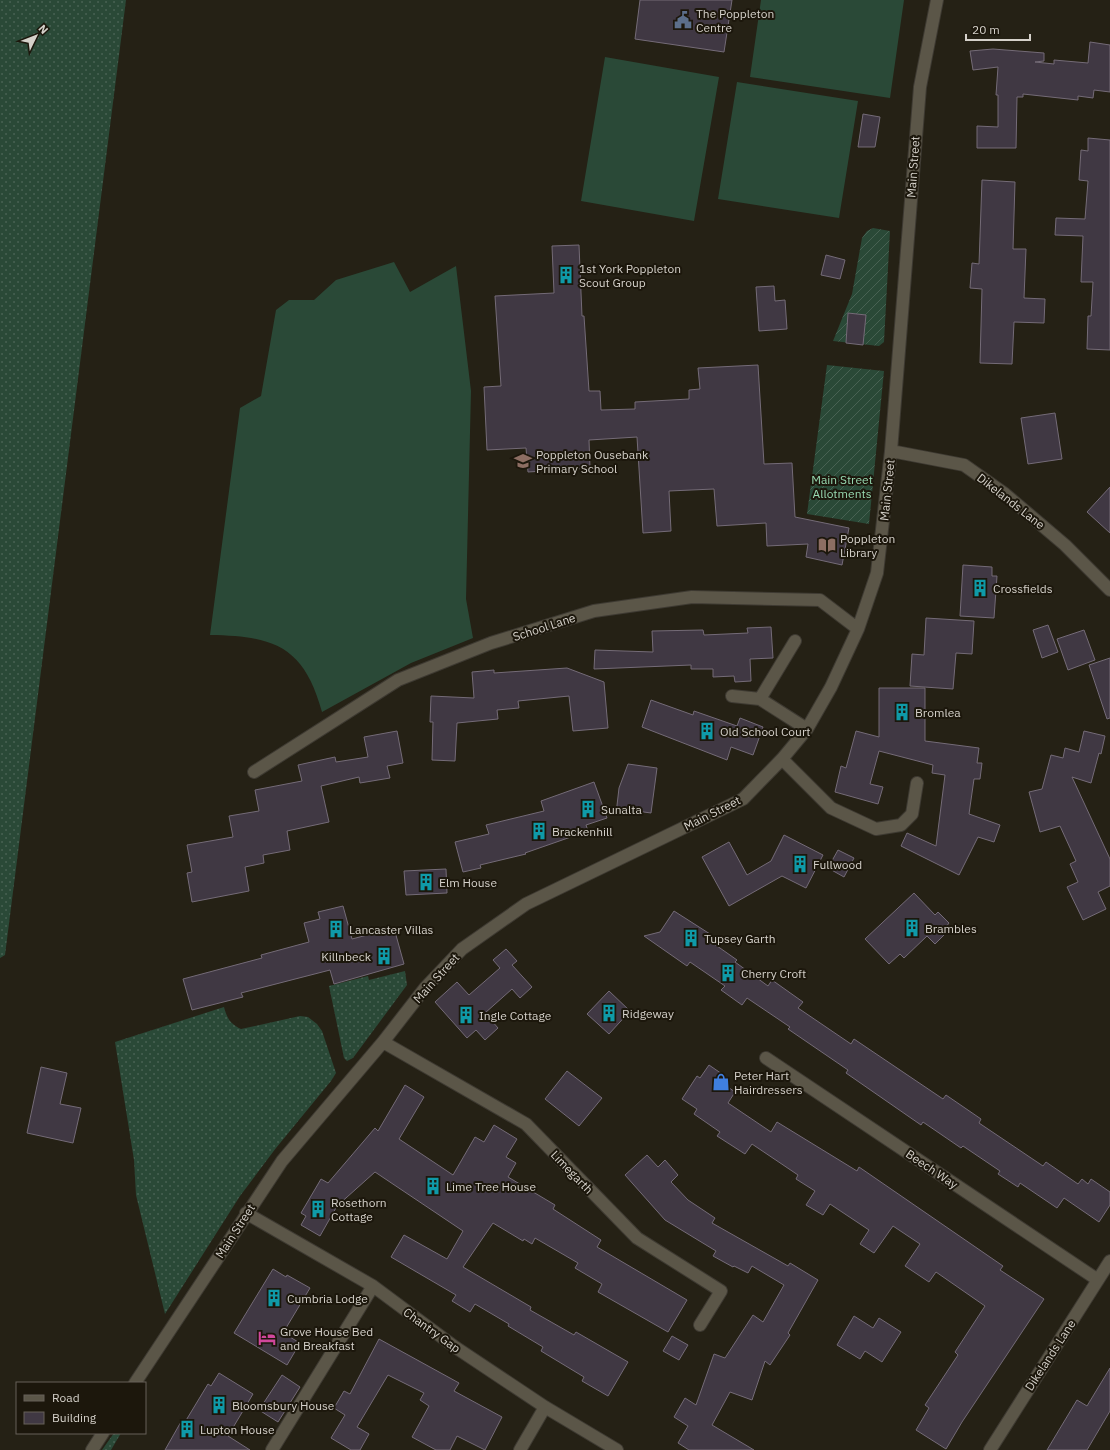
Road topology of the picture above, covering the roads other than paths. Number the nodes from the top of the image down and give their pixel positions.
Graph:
1 (937, 0) edge
2 (891, 451) junction
3 (1110, 590) edge
4 (858, 629) junction
5 (795, 641) dead end
6 (732, 696) dead end
7 (760, 699) junction
8 (807, 729) junction
9 (782, 759) junction
10 (254, 772) dead end
11 (917, 783) dead end
12 (383, 1042) junction
13 (766, 1058) dead end
14 (246, 1213) junction
15 (1110, 1261) edge
16 (1098, 1280) junction
17 (373, 1286) junction
18 (700, 1325) dead end
19 (137, 1382) edge
20 (545, 1407) junction
21 (102, 1434) edge
22 (92, 1450) edge
23 (272, 1450) edge
24 (520, 1450) edge
25 (617, 1450) edge
26 (990, 1450) edge

1 - 2 street, Main Street
2 - 3 street, Dikelands Lane
2 - 4 street, Main Street
4 - 8 street, Main Street
4 - 10 street, School Lane
5 - 7 street
6 - 7 street
7 - 8 street
8 - 9 street, Main Street
9 - 11 street
9 - 12 street, Main Street
12 - 14 street, Main Street
12 - 18 street, Limegarth
13 - 16 street, Beech Way
14 - 17 street, Chantry Gap
14 - 19 street, Main Street
15 - 16 street, Dikelands Lane
16 - 26 street, Dikelands Lane
17 - 20 street, Chantry Gap
17 - 23 street
20 - 24 street
20 - 25 street, Chantry Gap
21 - 22 street

